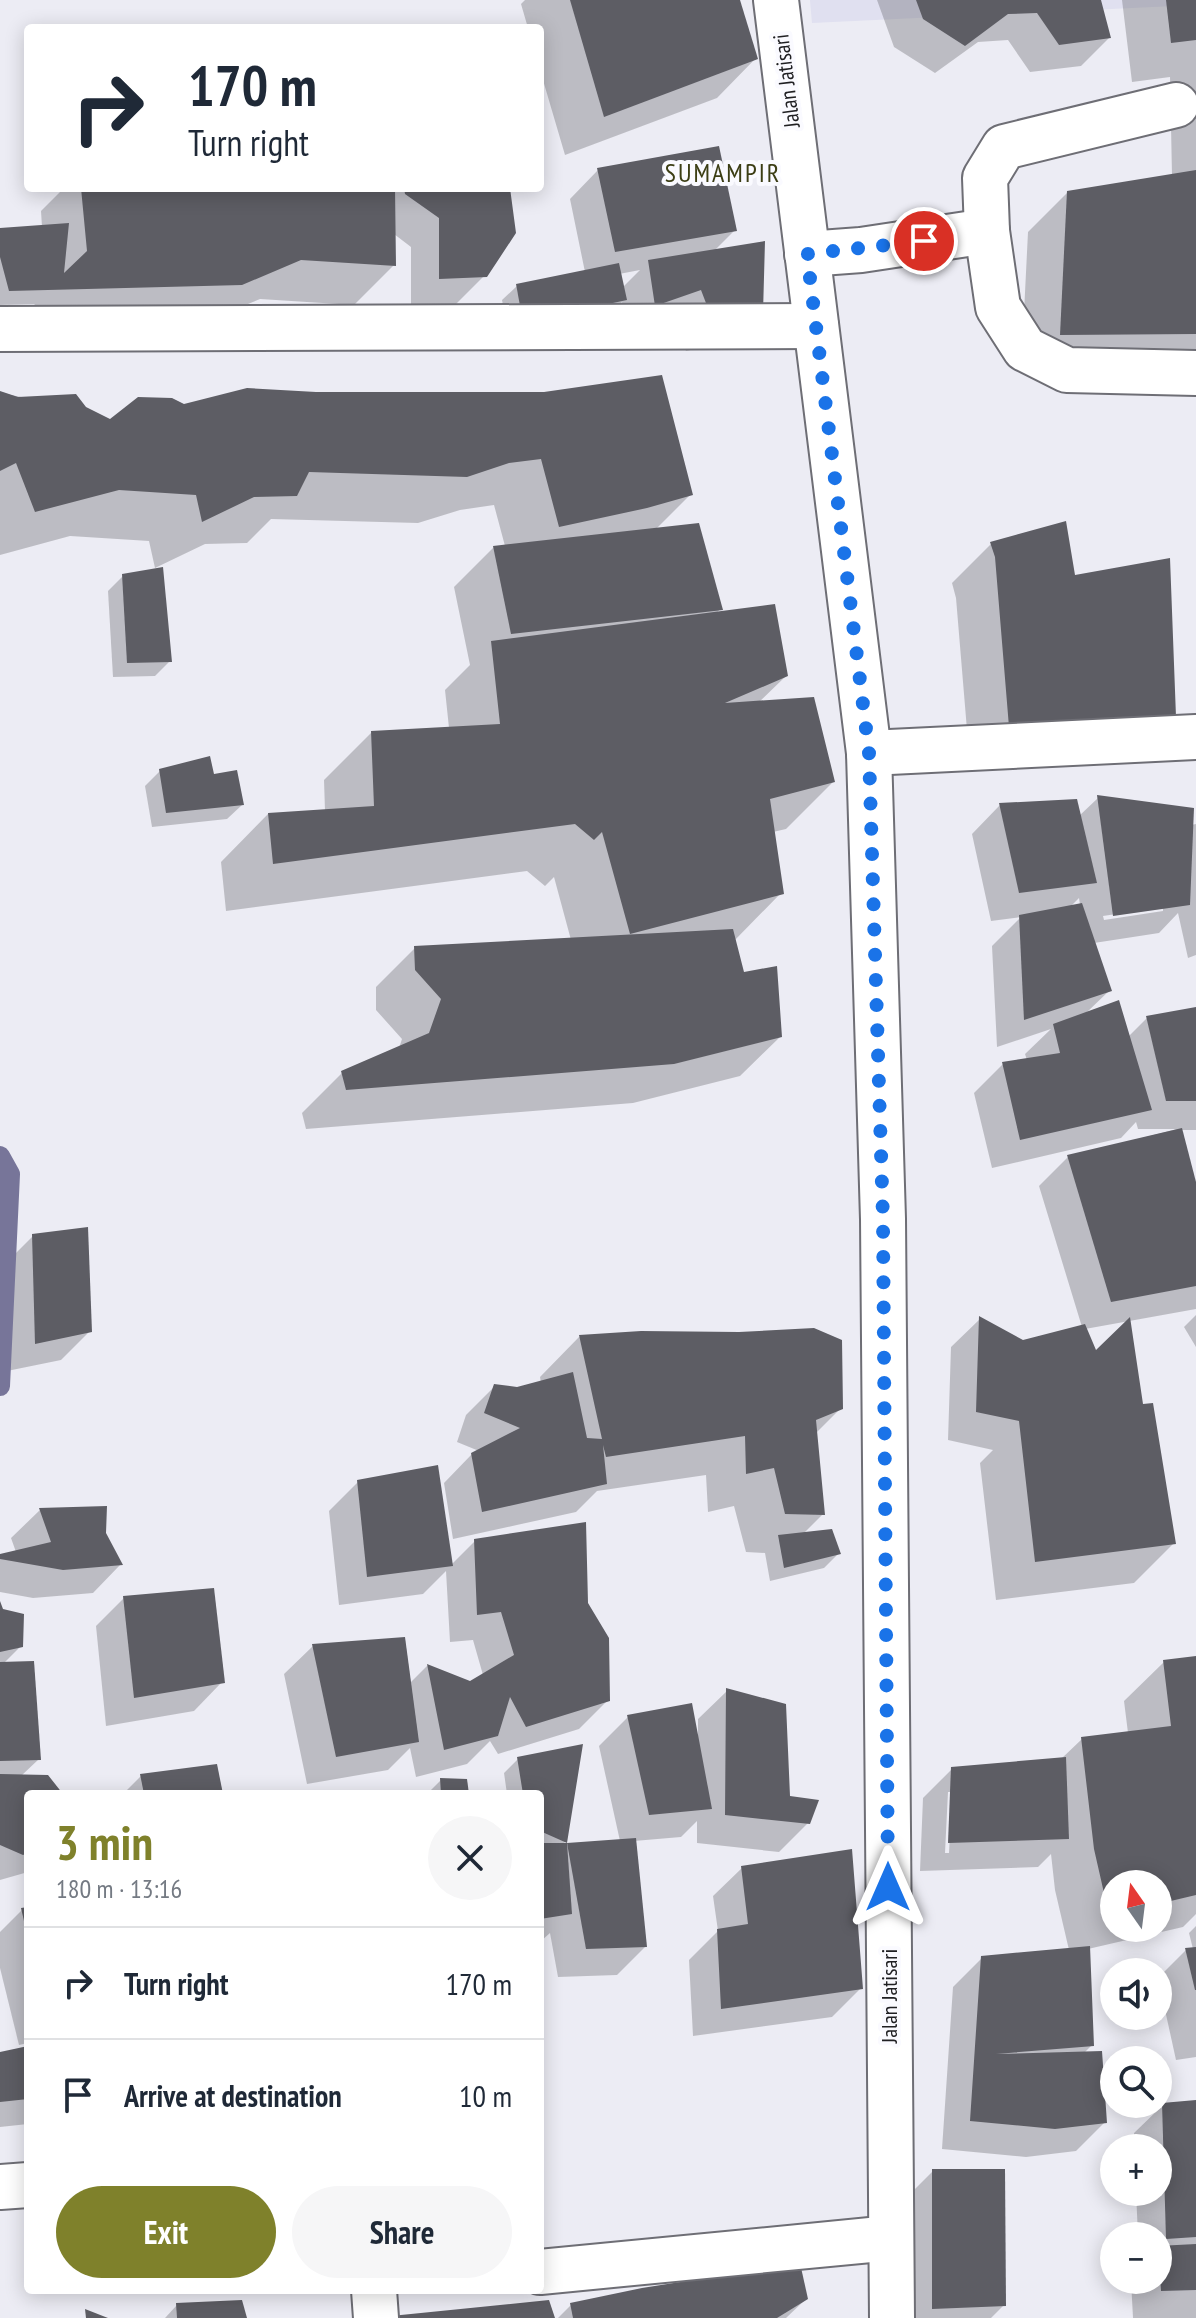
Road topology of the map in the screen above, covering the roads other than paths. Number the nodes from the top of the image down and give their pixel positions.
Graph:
1 (776, 0) edge
2 (1176, 105) dead end
3 (987, 231) junction
4 (807, 254) junction
5 (816, 326) junction
6 (0, 329) edge
7 (1196, 373) edge
8 (1196, 737) edge
9 (869, 753) junction
10 (24, 2185) edge
11 (0, 2187) edge
12 (891, 2238) junction
13 (544, 2272) edge
14 (374, 2294) edge
15 (376, 2318) edge
16 (892, 2318) edge

1 - 4 street, Jalan Jatisari
2 - 3 street
3 - 4 street
3 - 7 street
4 - 5 street, Jalan Jatisari
5 - 6 street
5 - 9 street, Jalan Jatisari
8 - 9 street
9 - 12 street, Jalan Jatisari
10 - 11 street
12 - 13 street
12 - 16 street, Jalan Jatisari
14 - 15 street

